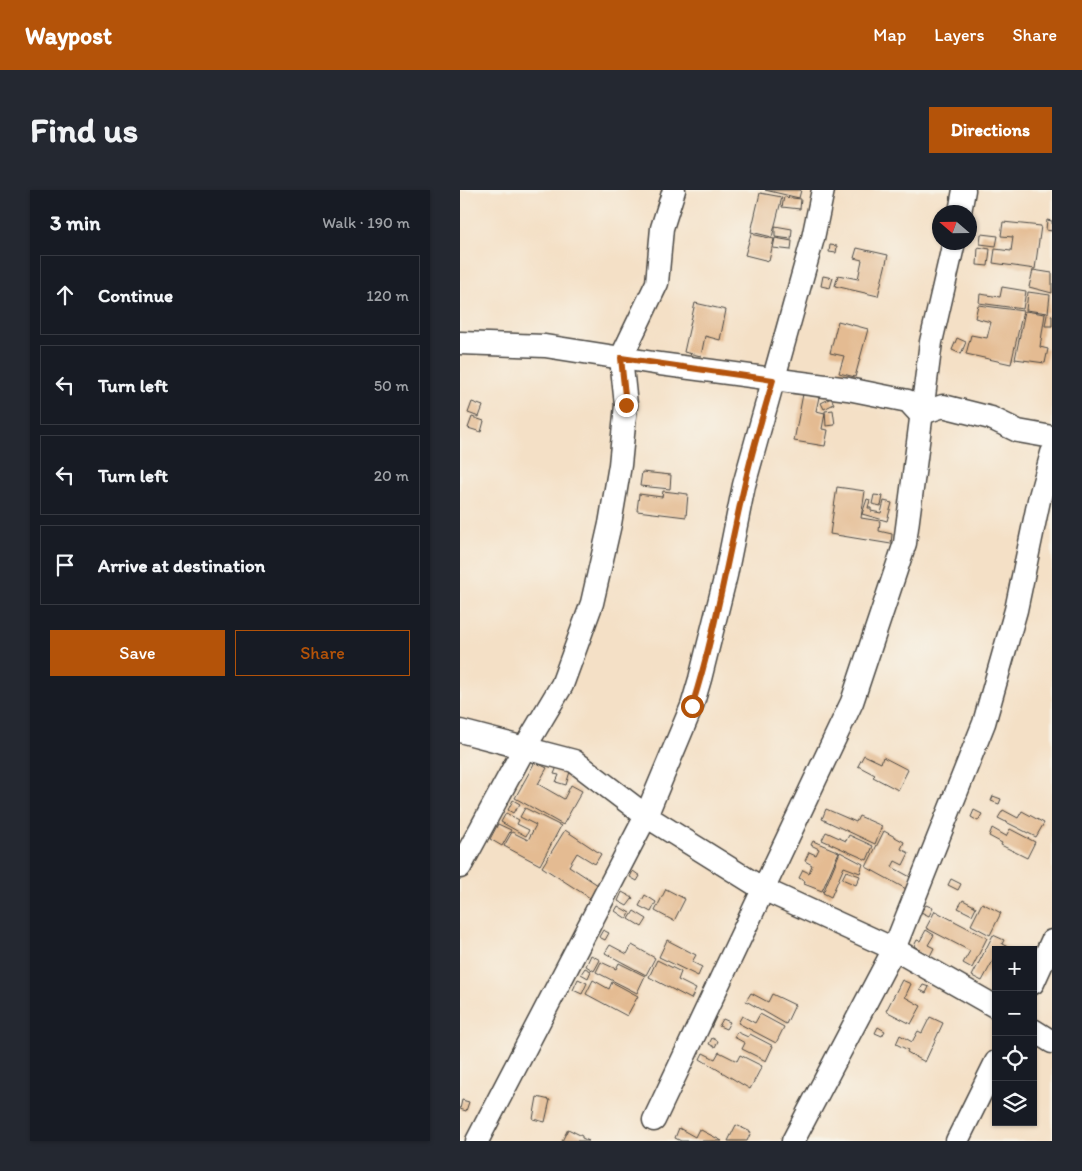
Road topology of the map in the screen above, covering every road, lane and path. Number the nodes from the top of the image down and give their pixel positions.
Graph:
1 (674, 190) edge
2 (823, 190) edge
3 (964, 190) edge
4 (961, 205) edge
5 (952, 250) edge
6 (460, 343) edge
7 (621, 358) junction
8 (773, 380) junction
9 (920, 414) junction
10 (1052, 437) edge
11 (1052, 453) edge
12 (460, 731) edge
13 (525, 748) junction
14 (646, 816) junction
15 (460, 866) edge
16 (764, 889) junction
17 (1052, 942) edge
18 (894, 949) junction
19 (1037, 974) edge
20 (992, 1005) edge
21 (1037, 1033) edge
22 (1052, 1042) edge
23 (992, 1070) edge
24 (654, 1120) dead end
25 (476, 1141) edge
26 (793, 1141) edge
27 (957, 1141) edge

1 - 7 street
2 - 8 street
3 - 4 street
5 - 9 street
6 - 7 street
7 - 8 street
7 - 13 street
8 - 9 street
8 - 14 street
9 - 10 street
9 - 16 street
11 - 18 street
12 - 13 street
13 - 14 street
13 - 15 street
14 - 16 street
14 - 25 street
16 - 18 street
16 - 24 street
17 - 19 street
18 - 20 street
18 - 26 street
21 - 22 street
23 - 27 street

